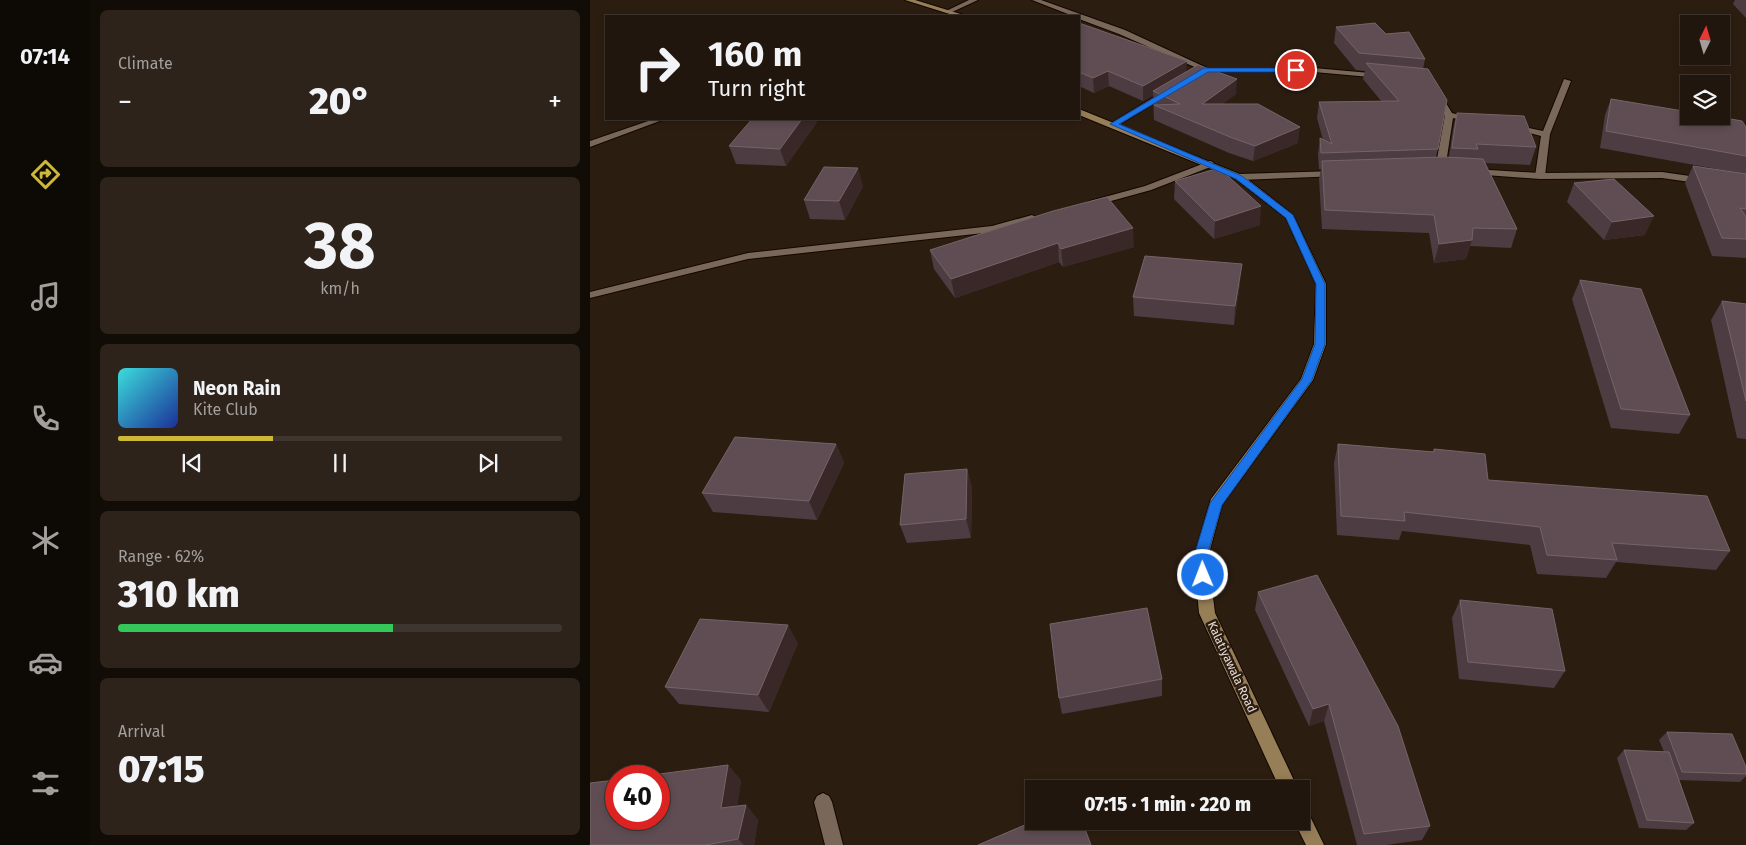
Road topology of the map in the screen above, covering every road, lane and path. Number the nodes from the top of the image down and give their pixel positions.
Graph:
1 (908, 0) edge
2 (975, 0) edge
3 (1035, 0) edge
4 (948, 12) junction
5 (959, 15) edge
6 (1076, 15) edge
7 (1080, 17) edge
8 (1206, 70) junction
9 (1198, 75) edge
10 (1391, 77) edge
11 (1567, 81) dead end
12 (1172, 90) edge
13 (1434, 90) edge
14 (1080, 112) edge
15 (1448, 115) junction
16 (658, 120) edge
17 (1478, 120) edge
18 (1114, 124) junction
19 (1507, 126) edge
20 (1546, 134) junction
21 (590, 144) edge
22 (1210, 164) junction
23 (1439, 171) edge
24 (1467, 172) edge
25 (1344, 174) edge
26 (1540, 176) junction
27 (1239, 177) junction
28 (1718, 183) edge
29 (1084, 205) edge
30 (1038, 217) edge
31 (590, 296) edge
32 (1285, 780) edge
33 (823, 802) dead end
34 (1308, 830) edge
35 (834, 845) edge
36 (1315, 845) edge

1 - 4 street
2 - 4 street
3 - 6 street
4 - 5 street
7 - 8 street
8 - 9 street
8 - 10 street
11 - 20 street
12 - 18 street
13 - 15 street
14 - 18 street, Kalatiyawala Road
15 - 17 street
15 - 23 street
16 - 21 street
18 - 22 street, Kalatiyawala Road
19 - 20 street
20 - 26 street
22 - 27 street, Kalatiyawala Road
22 - 29 street
24 - 26 street
25 - 27 street
26 - 28 street
27 - 32 street, Kalatiyawala Road
30 - 31 street
33 - 35 street
34 - 36 street

